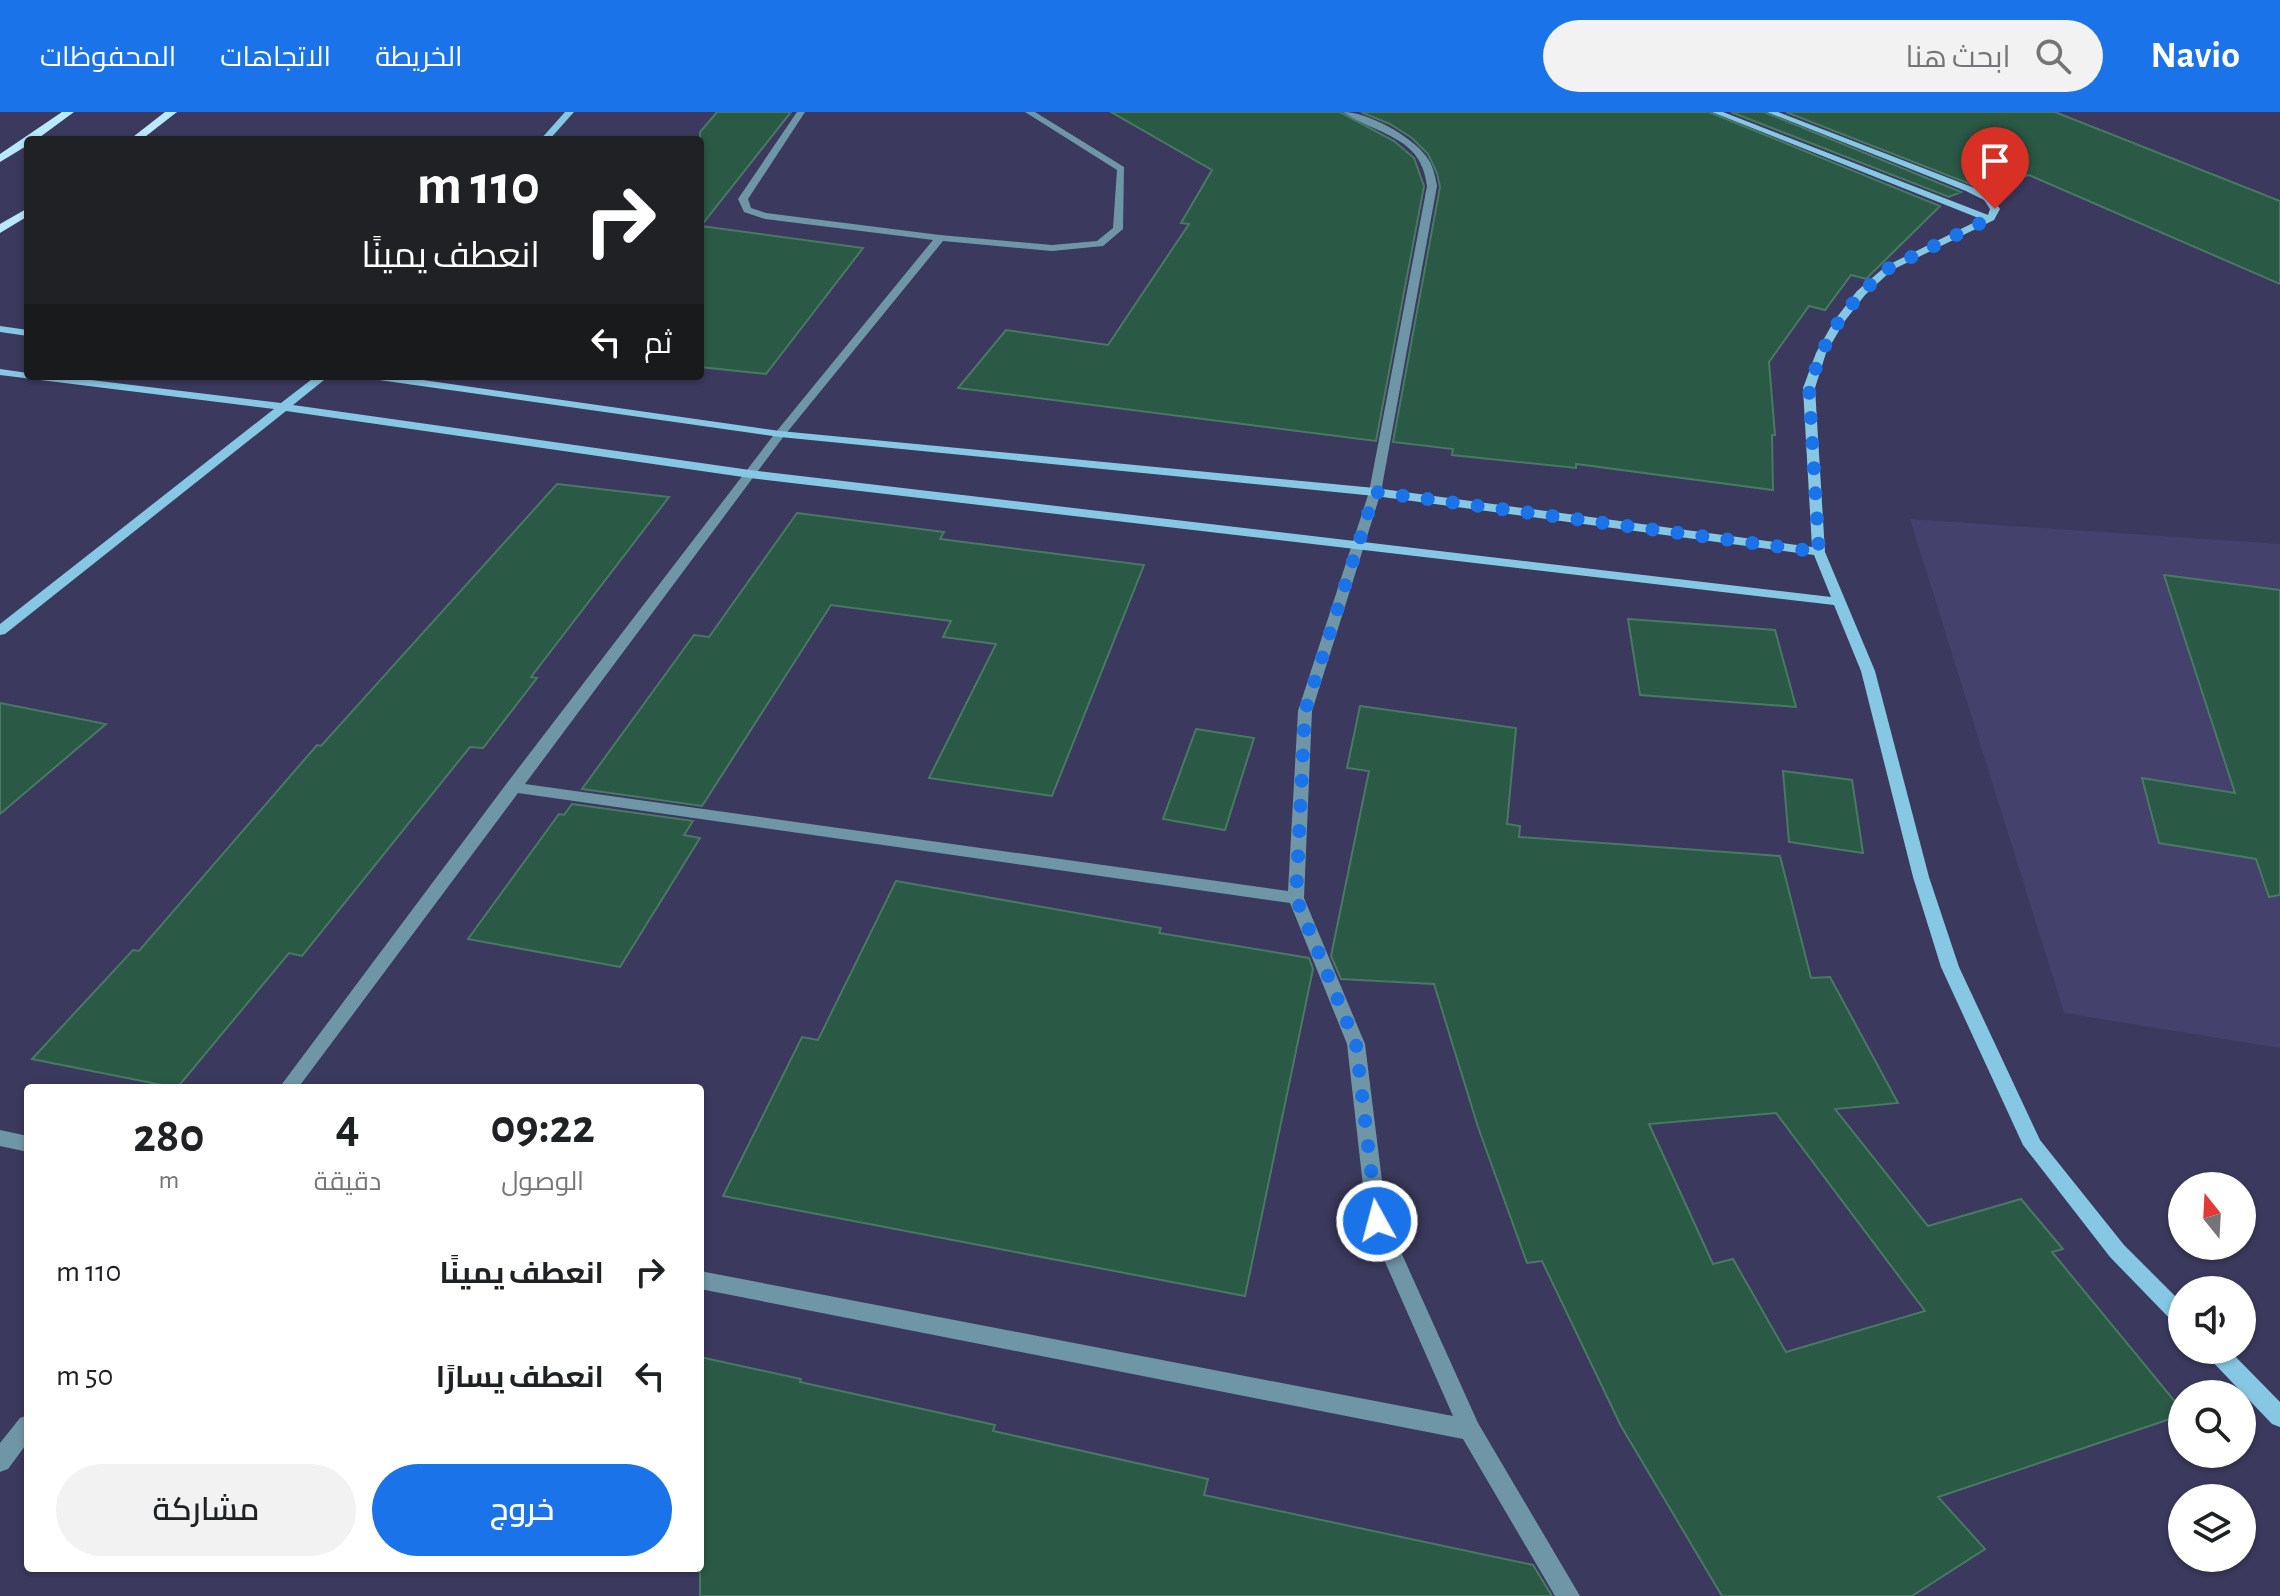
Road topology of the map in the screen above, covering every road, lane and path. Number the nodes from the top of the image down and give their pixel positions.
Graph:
1 (69, 112) edge
2 (172, 112) edge
3 (570, 112) edge
4 (801, 112) edge
5 (1029, 112) edge
6 (1347, 112) edge
7 (1716, 112) edge
8 (1771, 112) edge
9 (34, 136) edge
10 (139, 136) edge
11 (548, 136) edge
12 (24, 143) edge
13 (0, 159) edge
14 (24, 214) edge
15 (1987, 218) junction
16 (0, 229) edge
17 (940, 238) junction
18 (0, 329) edge
19 (24, 332) edge
20 (0, 372) edge
21 (24, 375) edge
22 (62, 380) edge
23 (318, 380) edge
24 (400, 380) edge
25 (284, 407) junction
26 (780, 434) junction
27 (750, 474) junction
28 (1375, 492) junction
29 (1358, 547) junction
30 (1819, 552) junction
31 (1841, 602) junction
32 (0, 631) edge
33 (512, 787) junction
34 (1296, 898) junction
35 (291, 1084) edge
36 (0, 1138) edge
37 (24, 1143) edge
38 (704, 1281) edge
39 (2168, 1303) edge
40 (2229, 1364) edge
41 (2280, 1417) edge
42 (24, 1430) edge
43 (1470, 1430) junction
44 (0, 1461) edge
45 (1568, 1596) edge

1 - 9 main road
2 - 10 main road
3 - 11 street
4 - 17 street
5 - 17 street
6 - 28 street
7 - 15 street
8 - 15 street
12 - 13 main road
14 - 16 main road
15 - 30 street
17 - 26 street
18 - 19 street
20 - 21 street
22 - 25 street
23 - 25 street
24 - 26 street
25 - 27 street
25 - 32 street
26 - 27 street
26 - 28 street
27 - 29 street
27 - 33 street
28 - 29 street
28 - 30 street
29 - 31 street
29 - 34 street
30 - 31 street
31 - 39 street
33 - 34 street
33 - 35 street
34 - 43 street
36 - 37 street
38 - 43 street
40 - 41 street
42 - 44 street
43 - 45 street

